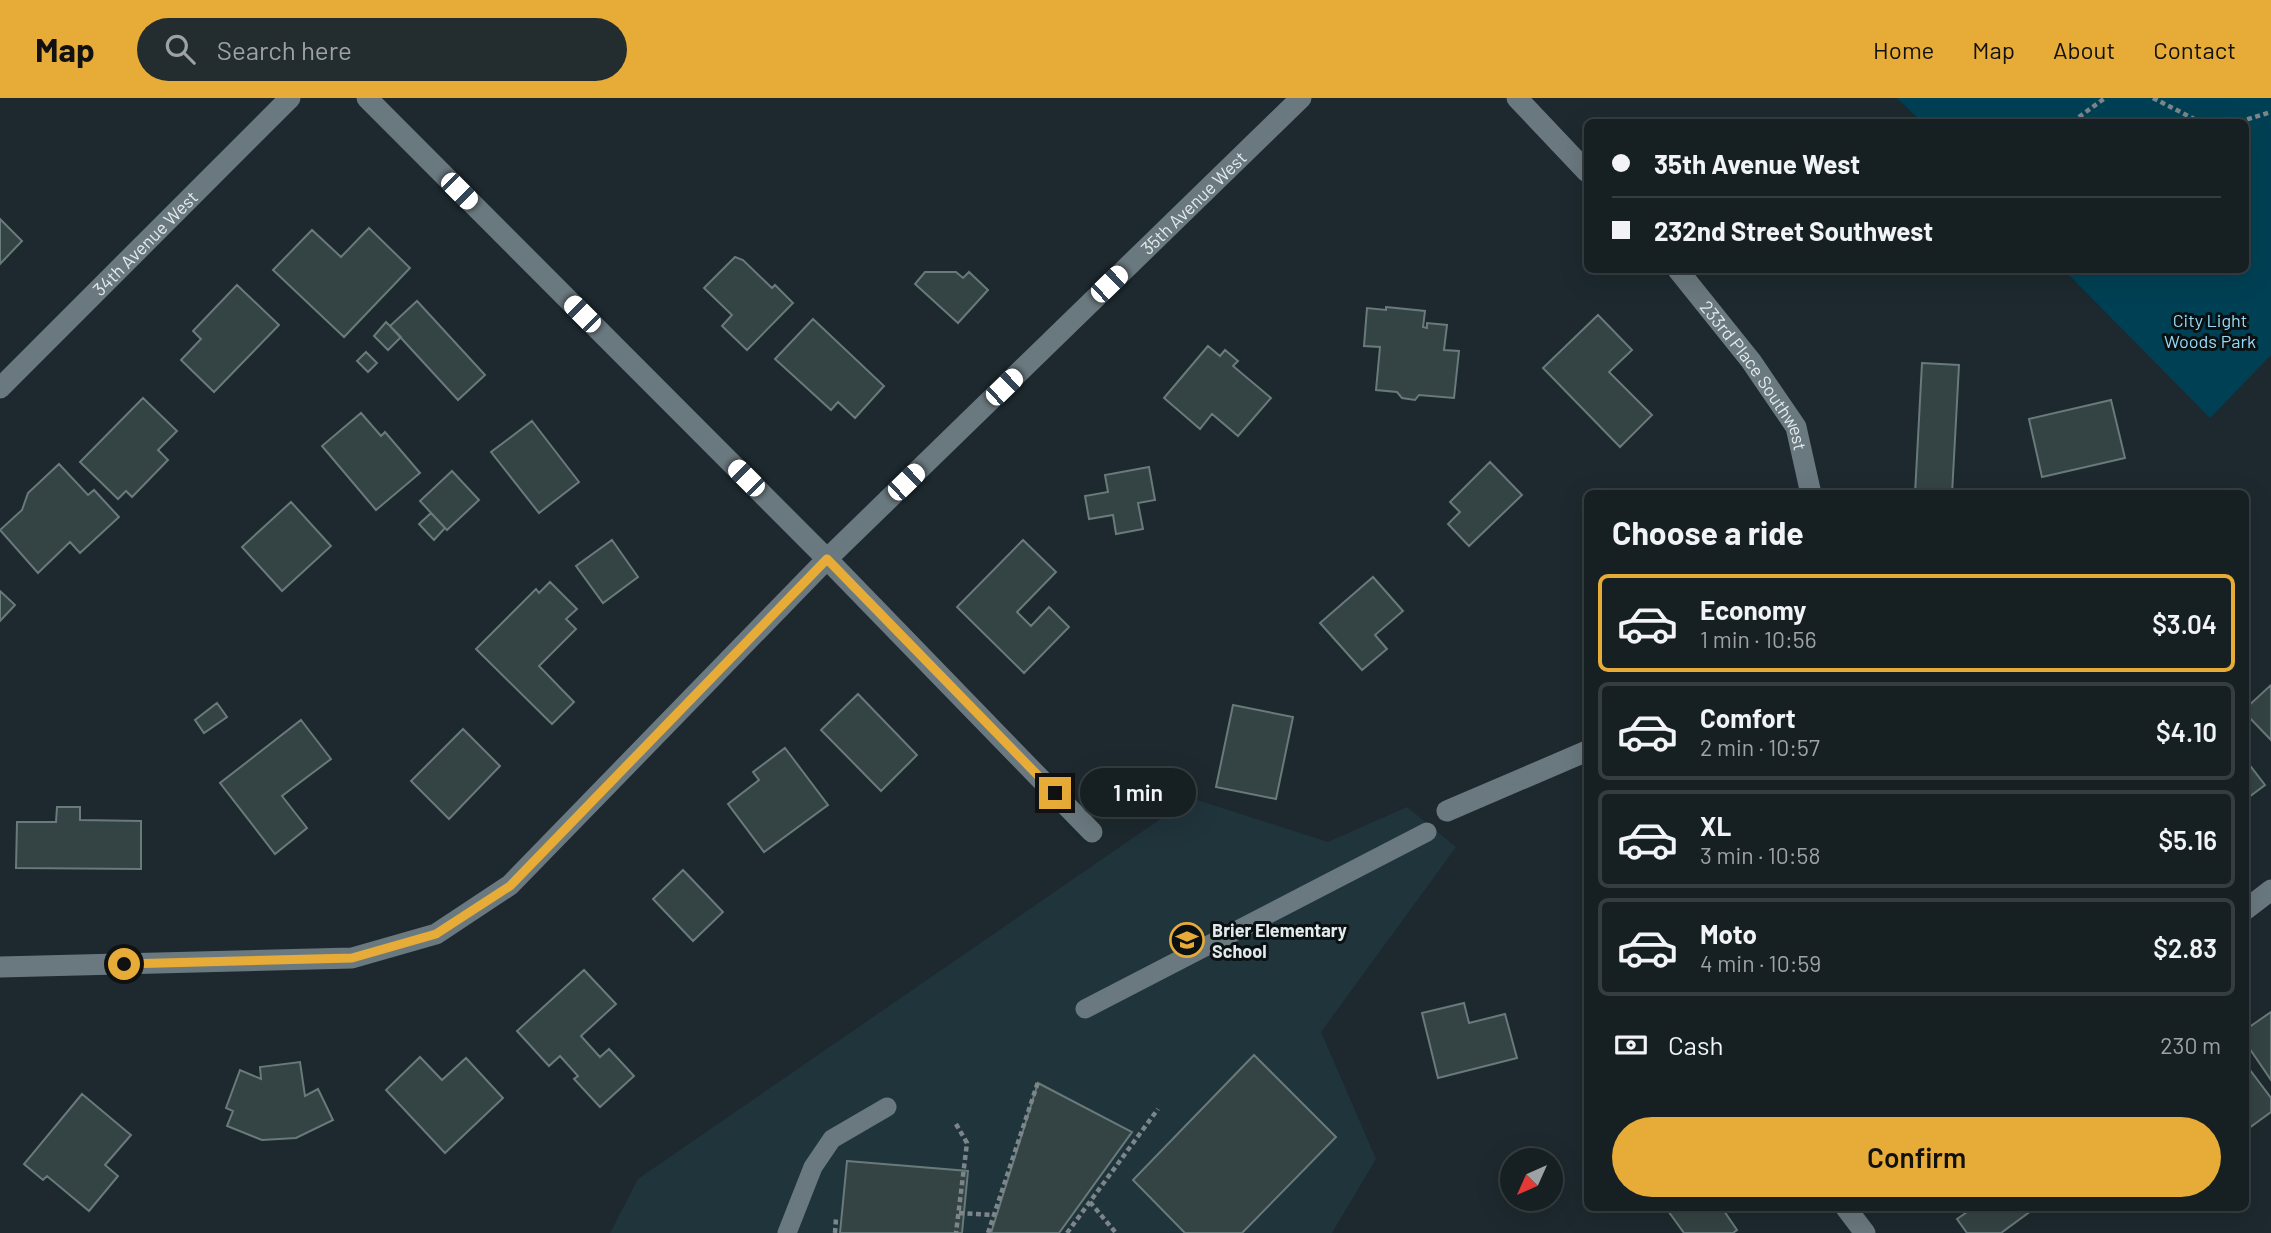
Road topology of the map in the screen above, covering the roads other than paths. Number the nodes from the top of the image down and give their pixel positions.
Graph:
1 (290, 98) edge
2 (366, 98) edge
3 (1301, 98) edge
4 (1517, 98) edge
5 (1584, 169) edge
6 (1680, 273) edge
7 (0, 388) edge
8 (1810, 490) edge
9 (827, 559) junction
10 (1584, 752) edge
11 (1447, 811) dead end
12 (1093, 832) dead end
13 (1427, 832) dead end
14 (2271, 890) edge
15 (2249, 907) edge
16 (0, 967) edge
17 (1085, 1009) dead end
18 (887, 1107) dead end
19 (1848, 1211) edge
20 (788, 1233) edge
21 (1865, 1233) edge

1 - 7 street, 34th Avenue West
2 - 9 street
3 - 9 street, 35th Avenue West
4 - 5 street
6 - 8 street, 233rd Place Southwest
9 - 12 street
9 - 16 street, 35th Avenue West
10 - 11 street
13 - 17 lane
14 - 15 street
18 - 20 lane
19 - 21 street

